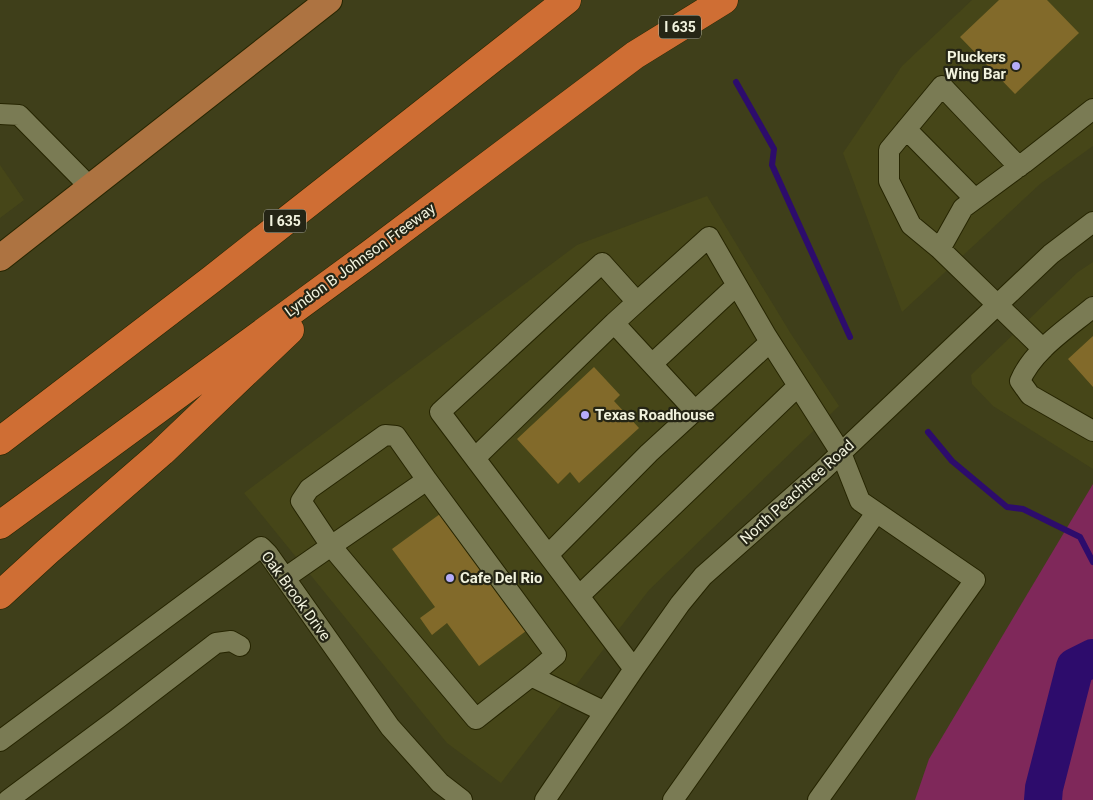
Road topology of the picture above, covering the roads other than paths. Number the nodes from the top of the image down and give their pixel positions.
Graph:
1 (329, 0) edge
2 (567, 0) edge
3 (724, 0) edge
4 (747, 0) edge
5 (635, 55) junction
6 (1093, 109) edge
7 (0, 114) edge
8 (906, 129) junction
9 (1020, 167) junction
10 (90, 187) junction
11 (975, 200) junction
12 (1093, 222) edge
13 (940, 249) junction
14 (370, 254) junction
15 (0, 258) edge
16 (737, 286) junction
17 (637, 302) junction
18 (998, 304) junction
19 (1093, 307) edge
20 (614, 323) junction
21 (770, 342) junction
22 (1043, 349) junction
23 (652, 364) junction
24 (798, 386) junction
25 (696, 412) junction
26 (1093, 431) edge
27 (1, 440) edge
28 (841, 453) junction
29 (475, 458) junction
30 (427, 480) junction
31 (876, 513) junction
32 (0, 525) edge
33 (331, 546) junction
34 (548, 554) junction
35 (285, 578) junction
36 (0, 595) edge
37 (579, 596) junction
38 (240, 646) dead end
39 (634, 668) junction
40 (531, 676) junction
41 (604, 712) junction
42 (0, 741) edge
43 (11, 799) edge
44 (820, 799) edge
45 (462, 800) edge
46 (545, 800) edge
47 (673, 800) edge

1 - 10 main road
2 - 27 highway, I 635
3 - 5 highway, Lyndon B Johnson Freeway / I 635
4 - 5 highway
5 - 14 highway, Lyndon B Johnson Freeway / I 635
6 - 9 street
7 - 10 street
8 - 9 street
8 - 11 street
8 - 13 street
9 - 11 street
10 - 15 main road
11 - 13 street
12 - 18 street, North Peachtree Road
13 - 18 street
14 - 32 highway, Lyndon B Johnson Freeway / I 635
14 - 36 highway
16 - 17 street
16 - 21 street
16 - 23 street
17 - 20 street
17 - 29 street
18 - 22 street
18 - 28 street, North Peachtree Road
19 - 22 street
20 - 23 street
20 - 29 street
21 - 24 street
21 - 25 street
22 - 26 street
23 - 25 street
24 - 28 street
24 - 37 street
25 - 34 street
28 - 31 street
28 - 39 street, North Peachtree Road
29 - 34 street
30 - 33 street
30 - 33 street
30 - 40 street
31 - 44 street
31 - 47 street
33 - 35 street
33 - 40 street
34 - 37 street
35 - 42 street, Oak Brook Drive
35 - 45 street, Oak Brook Drive
37 - 39 street
38 - 43 street
39 - 41 street, North Peachtree Road
40 - 41 street
41 - 46 street, North Peachtree Road

